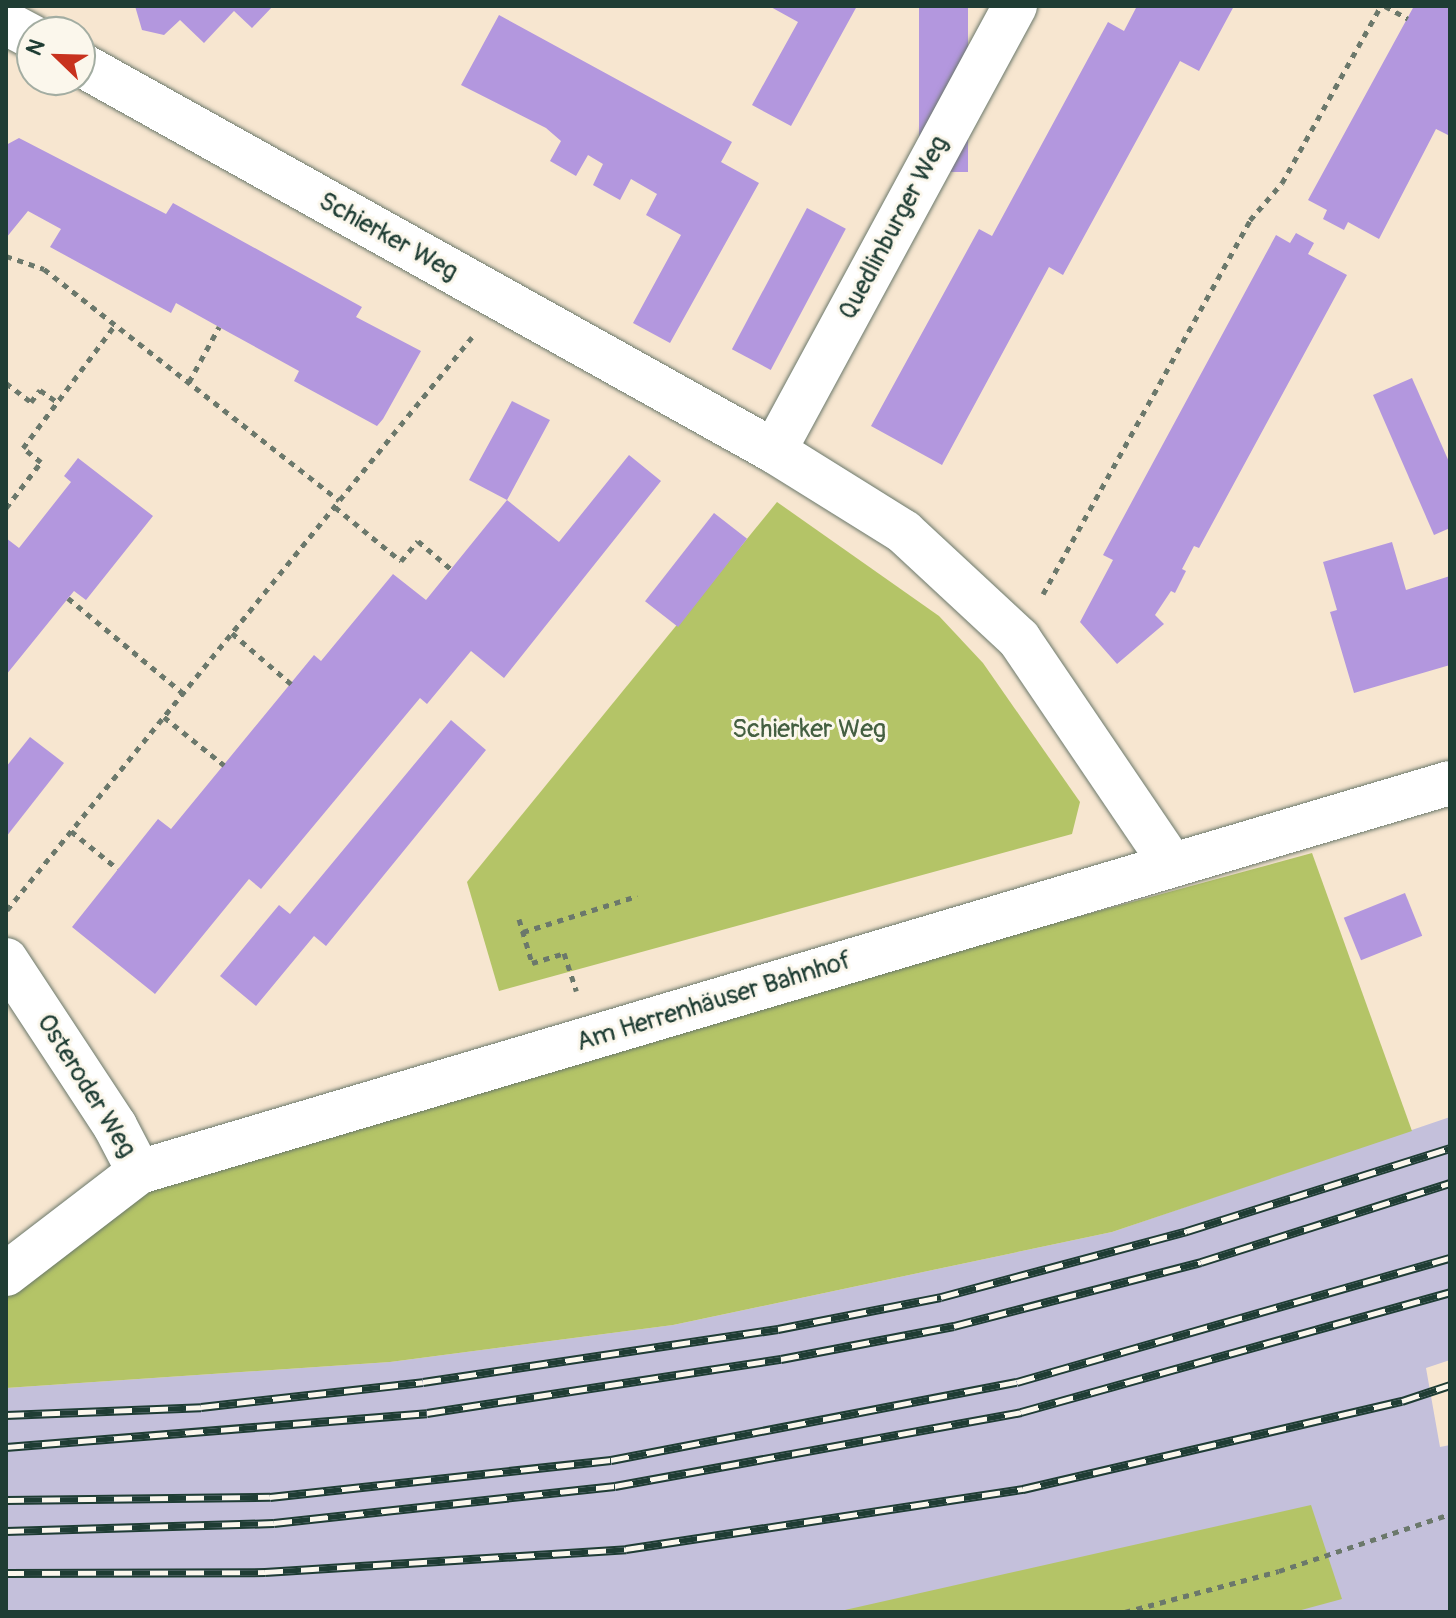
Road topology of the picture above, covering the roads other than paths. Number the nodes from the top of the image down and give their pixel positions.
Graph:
1 (1015, 6) edge
2 (96, 73) edge
3 (774, 451) junction
4 (1450, 783) edge
5 (1172, 865) junction
6 (6, 960) edge
7 (139, 1172) junction
8 (6, 1274) edge

1 - 3 street, Quedlinburger Weg
2 - 3 street, Schierker Weg
3 - 5 street, Schierker Weg
4 - 5 street, Am Herrenhäuser Bahnhof
5 - 7 street, Am Herrenhäuser Bahnhof
6 - 7 street, Osteroder Weg
7 - 8 street, Am Herrenhäuser Bahnhof

